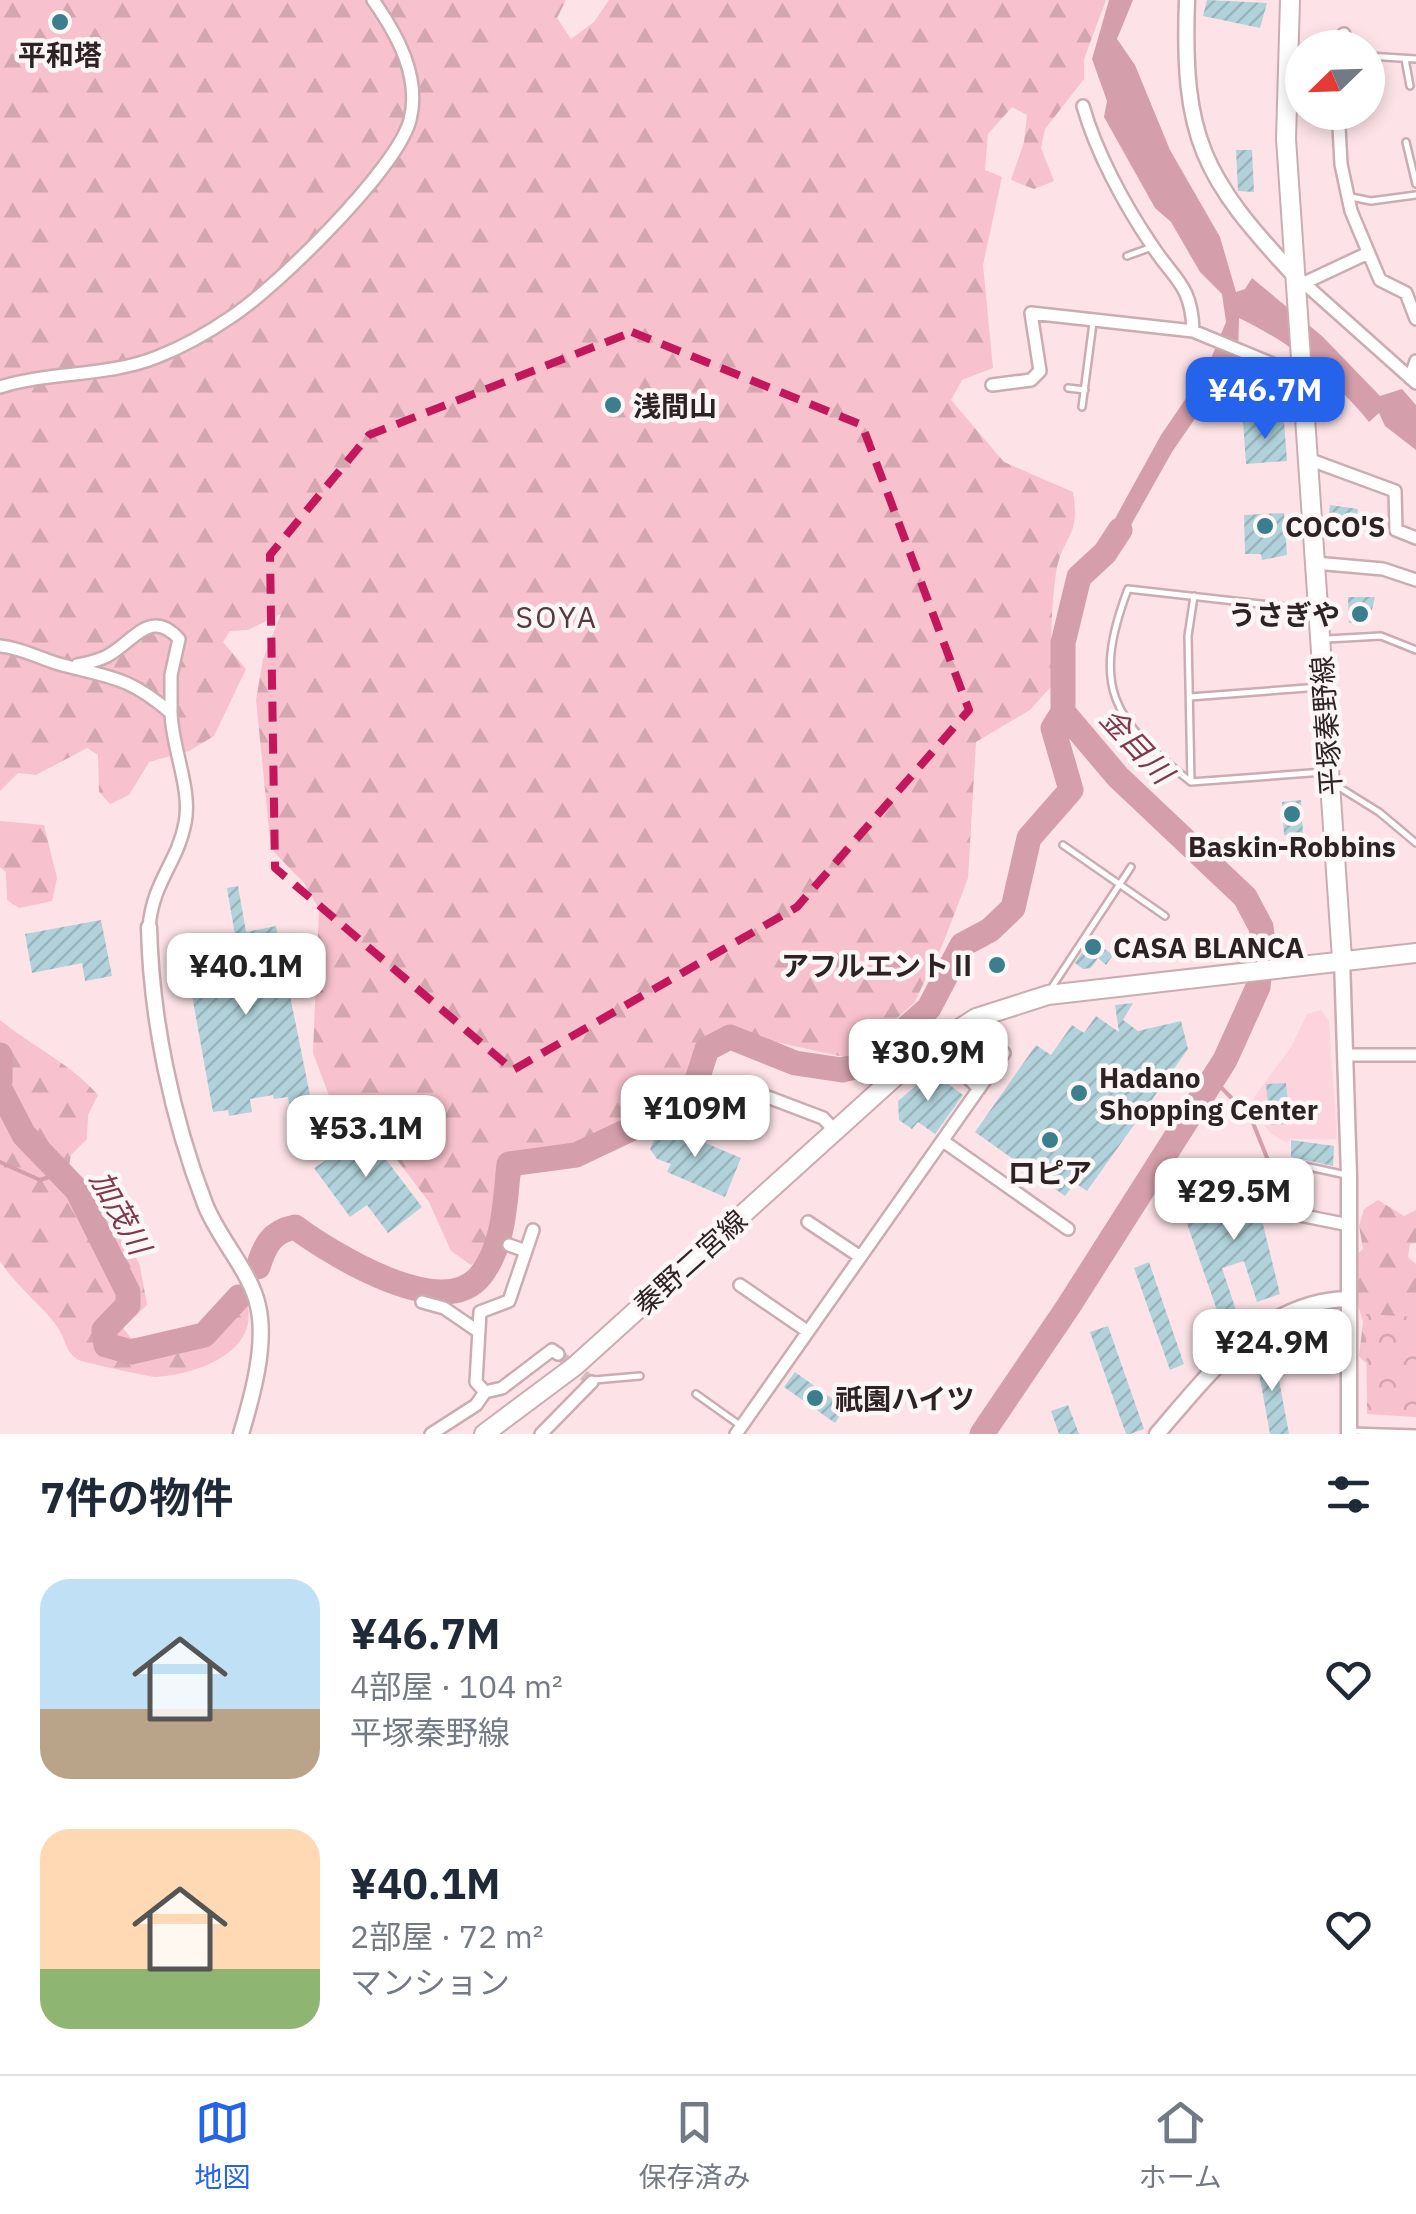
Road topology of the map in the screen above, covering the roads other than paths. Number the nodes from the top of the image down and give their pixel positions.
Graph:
1 (373, 0) edge
2 (1187, 0) edge
3 (1290, 0) edge
4 (1385, 57) edge
5 (1405, 58) junction
6 (1416, 59) edge
7 (1410, 86) dead end
8 (1082, 106) dead end
9 (1342, 130) edge
10 (1406, 142) dead end
11 (1416, 184) edge
12 (1416, 195) edge
13 (1348, 196) junction
14 (1152, 247) junction
15 (1368, 253) junction
16 (1127, 256) dead end
17 (1298, 284) junction
18 (1411, 290) edge
19 (1416, 319) edge
20 (1094, 320) junction
21 (1196, 332) junction
22 (1416, 361) edge
23 (1302, 371) junction
24 (1413, 380) edge
25 (992, 386) dead end
26 (0, 387) edge
27 (1068, 388) dead end
28 (1085, 390) junction
29 (1082, 407) dead end
30 (1308, 459) junction
31 (1416, 538) edge
32 (1315, 563) junction
33 (1416, 580) edge
34 (1194, 596) junction
35 (1318, 610) junction
36 (1320, 640) junction
37 (0, 646) edge
38 (1416, 650) edge
39 (72, 666) junction
40 (1323, 687) junction
41 (1190, 697) junction
42 (171, 713) junction
43 (1329, 776) junction
44 (1192, 782) junction
45 (1416, 843) edge
46 (1063, 845) dead end
47 (1132, 867) dead end
48 (1120, 884) junction
49 (1160, 900) dead end
50 (1153, 908) junction
51 (1165, 916) dead end
52 (149, 926) joint
53 (1416, 954) edge
54 (1342, 959) junction
55 (1048, 995) junction
56 (935, 1044) junction
57 (1004, 1053) dead end
58 (1346, 1055) junction
59 (1416, 1055) edge
60 (978, 1089) junction
61 (706, 1110) dead end
62 (835, 1130) junction
63 (943, 1140) junction
64 (1290, 1163) dead end
65 (1349, 1176) junction
66 (1276, 1180) dead end
67 (808, 1222) dead end
68 (1349, 1225) junction
69 (1068, 1228) dead end
70 (533, 1230) dead end
71 (509, 1245) dead end
72 (526, 1251) junction
73 (858, 1256) junction
74 (740, 1284) dead end
75 (1348, 1299) junction
76 (422, 1302) dead end
77 (807, 1330) junction
78 (479, 1332) junction
79 (558, 1354) dead end
80 (640, 1376) dead end
81 (592, 1382) joint
82 (485, 1392) junction
83 (696, 1394) dead end
84 (739, 1430) edge
85 (1349, 1433) edge
86 (1416, 1433) edge
87 (241, 1434) edge
88 (432, 1434) edge
89 (484, 1434) edge
90 (540, 1434) edge
91 (1158, 1434) edge

1 - 26 street
2 - 17 street
3 - 17 main road, 平塚秦野線
4 - 5 lane
5 - 6 lane
5 - 7 lane
8 - 14 street
9 - 13 street
10 - 11 lane
12 - 13 lane
13 - 15 street
14 - 16 lane
14 - 21 street
15 - 17 street
15 - 18 street
17 - 23 main road, 平塚秦野線
17 - 24 street
18 - 19 street
20 - 21 street
20 - 25 street
20 - 28 lane
21 - 23 street
22 - 24 street
23 - 30 main road, 平塚秦野線
27 - 28 lane
28 - 29 lane
30 - 31 street
30 - 32 main road, 平塚秦野線
32 - 33 street
32 - 35 main road, 平塚秦野線
34 - 35 lane
34 - 41 lane
34 - 44 lane
35 - 36 main road, 平塚秦野線
36 - 38 lane
36 - 40 main road, 平塚秦野線
37 - 39 street
39 - 42 street
39 - 42 street
40 - 41 lane
40 - 43 main road, 平塚秦野線
41 - 44 lane
42 - 52 street
43 - 44 lane
43 - 45 lane
43 - 54 main road, 平塚秦野線
46 - 48 lane
47 - 48 lane
48 - 50 lane
48 - 55 lane
49 - 50 lane
50 - 51 lane
52 - 87 street
53 - 54 main road
54 - 55 main road, 秦野二宮線
54 - 58 street
55 - 56 main road, 秦野二宮線
56 - 60 street
56 - 62 main road, 秦野二宮線
57 - 60 street
58 - 59 street
58 - 65 street
60 - 63 street
61 - 62 street
62 - 89 main road, 秦野二宮線
63 - 69 street
63 - 73 street
64 - 65 lane
65 - 68 street
66 - 68 street
67 - 73 street
68 - 75 street
70 - 72 street
71 - 72 street
72 - 78 street
73 - 77 street
74 - 77 street
75 - 85 street
75 - 91 street
76 - 78 street
77 - 84 street
78 - 82 street
79 - 82 street
80 - 81 lane
81 - 90 street
82 - 88 street
83 - 84 lane
85 - 86 lane

